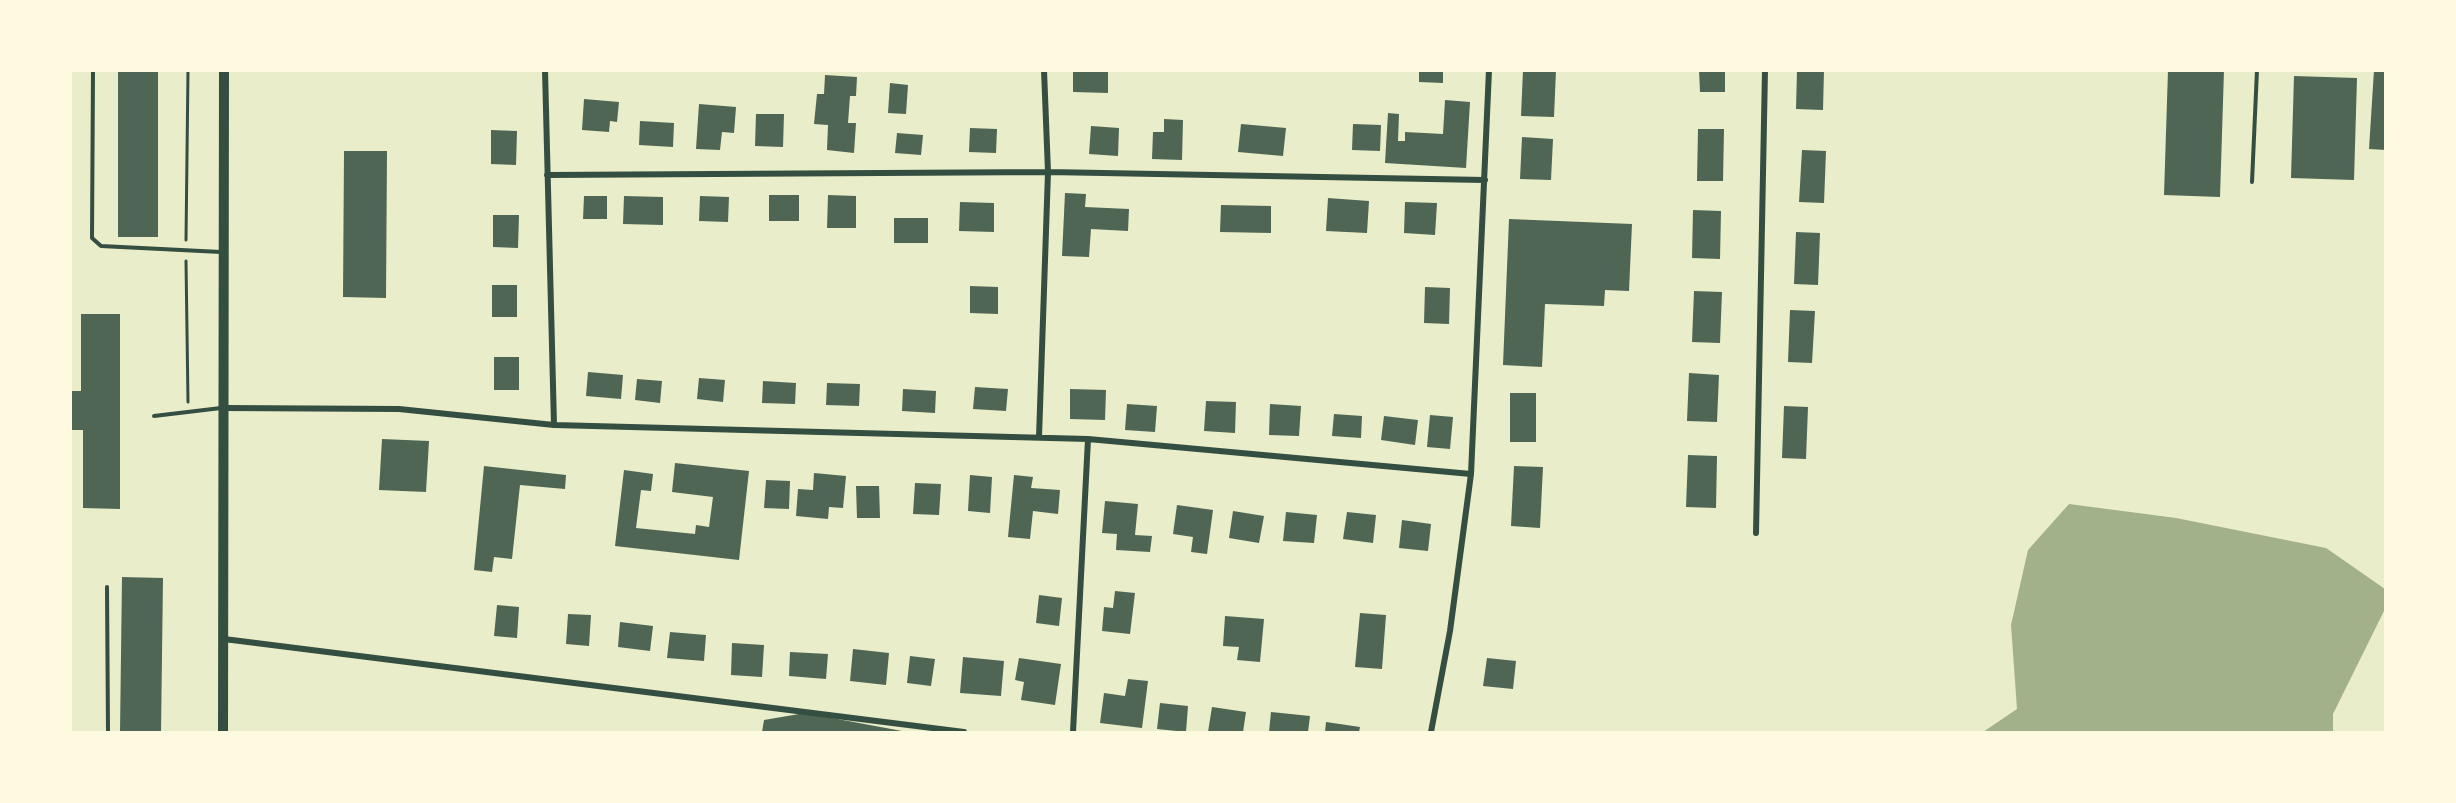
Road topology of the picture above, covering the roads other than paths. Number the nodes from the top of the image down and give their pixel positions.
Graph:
1 (93, 70) edge
2 (224, 70) edge
3 (545, 70) edge
4 (1044, 70) edge
5 (1489, 70) edge
6 (1765, 70) edge
7 (2257, 70) edge
8 (1048, 172) junction
9 (547, 175) junction
10 (1485, 180) junction
11 (2252, 182) dead end
12 (225, 252) junction
13 (225, 408) junction
14 (154, 416) dead end
15 (554, 425) junction
16 (1039, 437) junction
17 (1088, 439) junction
18 (1471, 474) junction
19 (1756, 533) dead end
20 (107, 587) dead end
21 (224, 639) junction
22 (108, 732) edge
23 (223, 732) edge
24 (964, 732) edge
25 (1073, 732) edge
26 (1431, 732) edge

1 - 12 lane
2 - 12 main road
3 - 9 street
4 - 8 street
5 - 10 street
6 - 19 street
7 - 11 lane
8 - 9 street
8 - 10 street
8 - 16 street
9 - 15 street
10 - 18 street
12 - 13 main road
13 - 14 lane
13 - 15 street
13 - 21 main road
15 - 16 street
16 - 17 street
17 - 18 street
17 - 25 street
18 - 26 street
20 - 22 lane
21 - 23 main road
21 - 24 street

